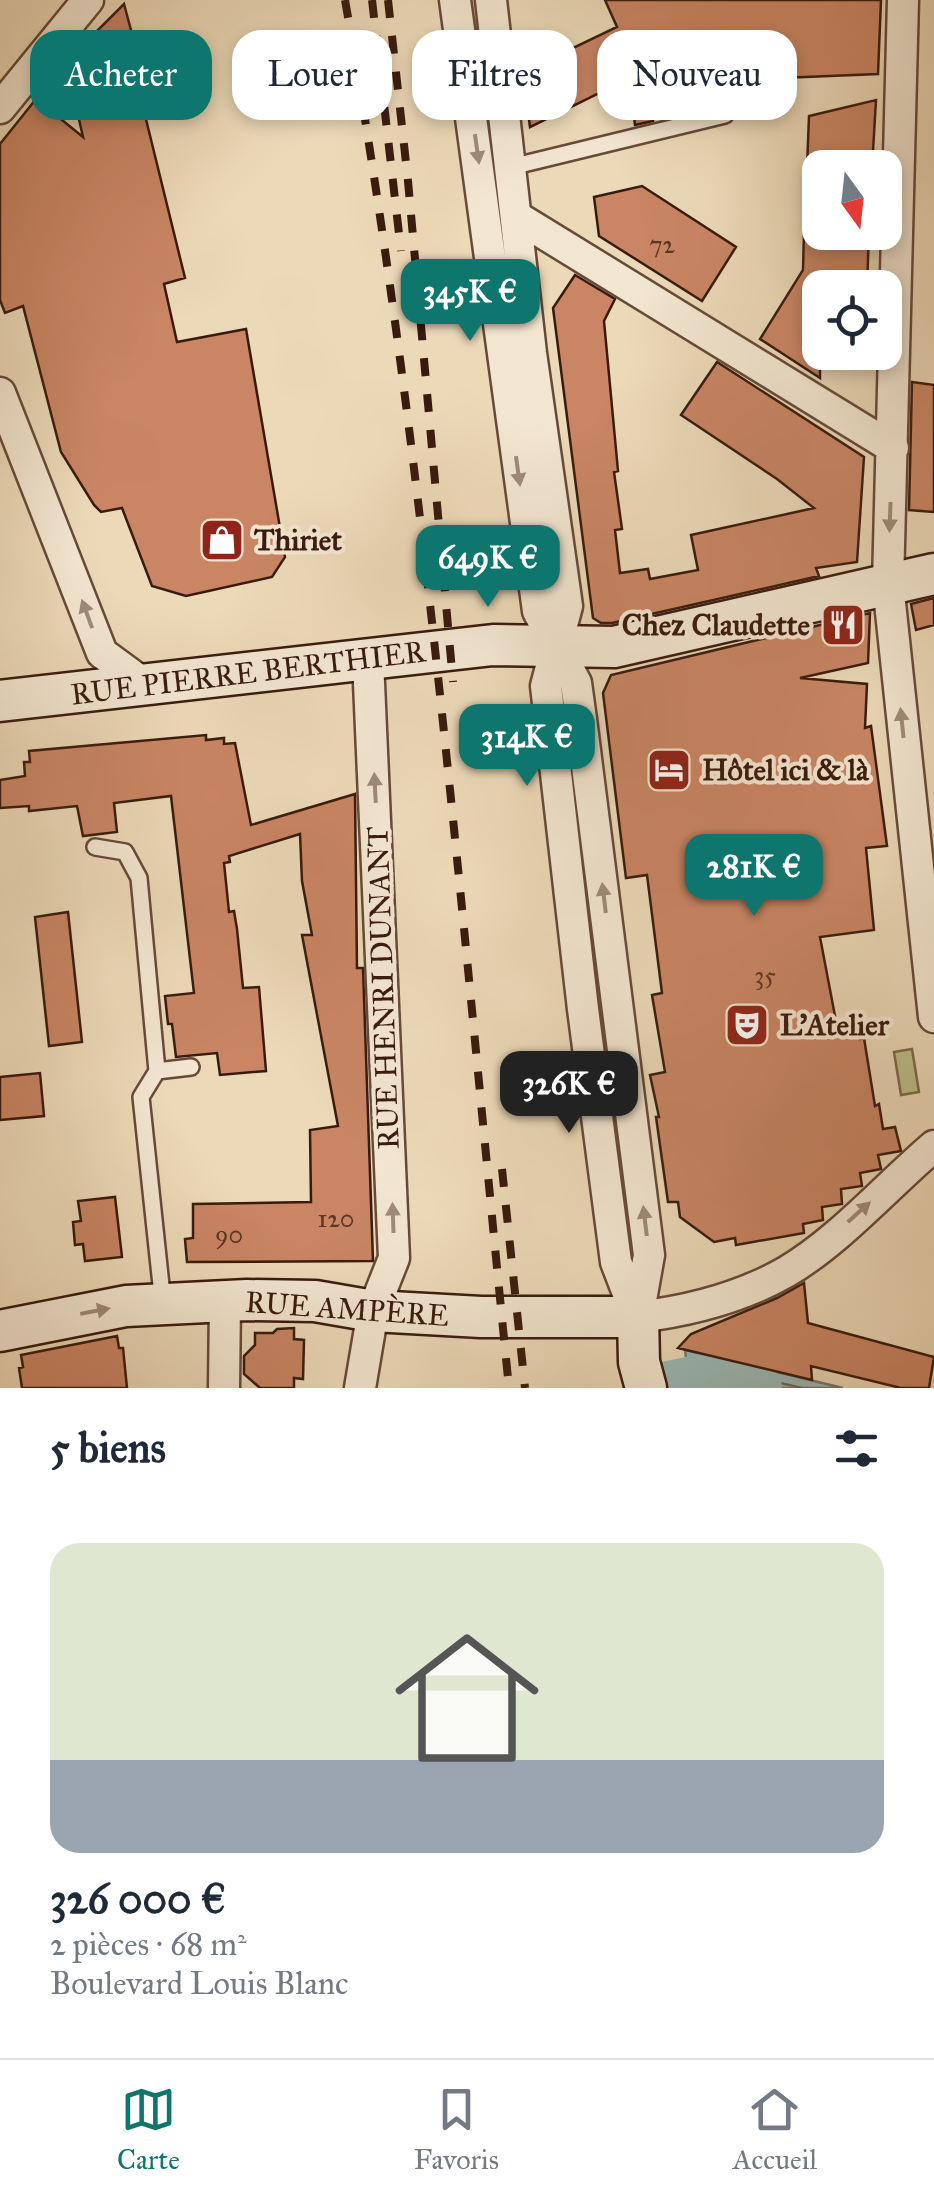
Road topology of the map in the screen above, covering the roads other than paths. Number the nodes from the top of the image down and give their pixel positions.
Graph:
1 (88, 0) edge
2 (455, 0) edge
3 (491, 0) edge
4 (903, 0) edge
5 (0, 108) edge
6 (708, 120) edge
7 (511, 167) junction
8 (517, 217) junction
9 (0, 394) edge
10 (893, 448) junction
11 (934, 574) edge
12 (888, 584) junction
13 (556, 648) junction
14 (368, 660) junction
15 (147, 686) junction
16 (0, 701) edge
17 (94, 848) dead end
18 (934, 1018) edge
19 (190, 1066) dead end
20 (157, 1071) junction
21 (934, 1146) edge
22 (225, 1302) junction
23 (163, 1304) junction
24 (372, 1311) junction
25 (638, 1317) junction
26 (0, 1332) edge
27 (643, 1375) edge
28 (224, 1388) edge
29 (360, 1388) edge

1 - 5 street
2 -> 13 street
3 - 7 street
4 - 10 street
6 - 7 lane
7 - 8 street
8 - 10 street
8 - 13 street
15 -> 9 street
10 -> 12 street
11 - 12 street, RUE PIERRE BERTHIER
12 - 13 street, RUE PIERRE BERTHIER
18 -> 12 street
13 - 14 street, RUE PIERRE BERTHIER
13 - 25 street
14 - 15 street, RUE PIERRE BERTHIER
24 -> 14 street, RUE HENRI DUNANT
15 - 16 street, RUE PIERRE BERTHIER
17 - 20 lane
19 - 20 lane
20 - 23 lane
25 -> 21 street
22 - 23 street, RUE AMPÈRE
22 - 24 street, RUE AMPÈRE
22 - 28 street
26 -> 23 street, RUE AMPÈRE
24 - 25 street, RUE AMPÈRE
24 - 29 street, RUE HENRI DUNANT
25 - 27 street

